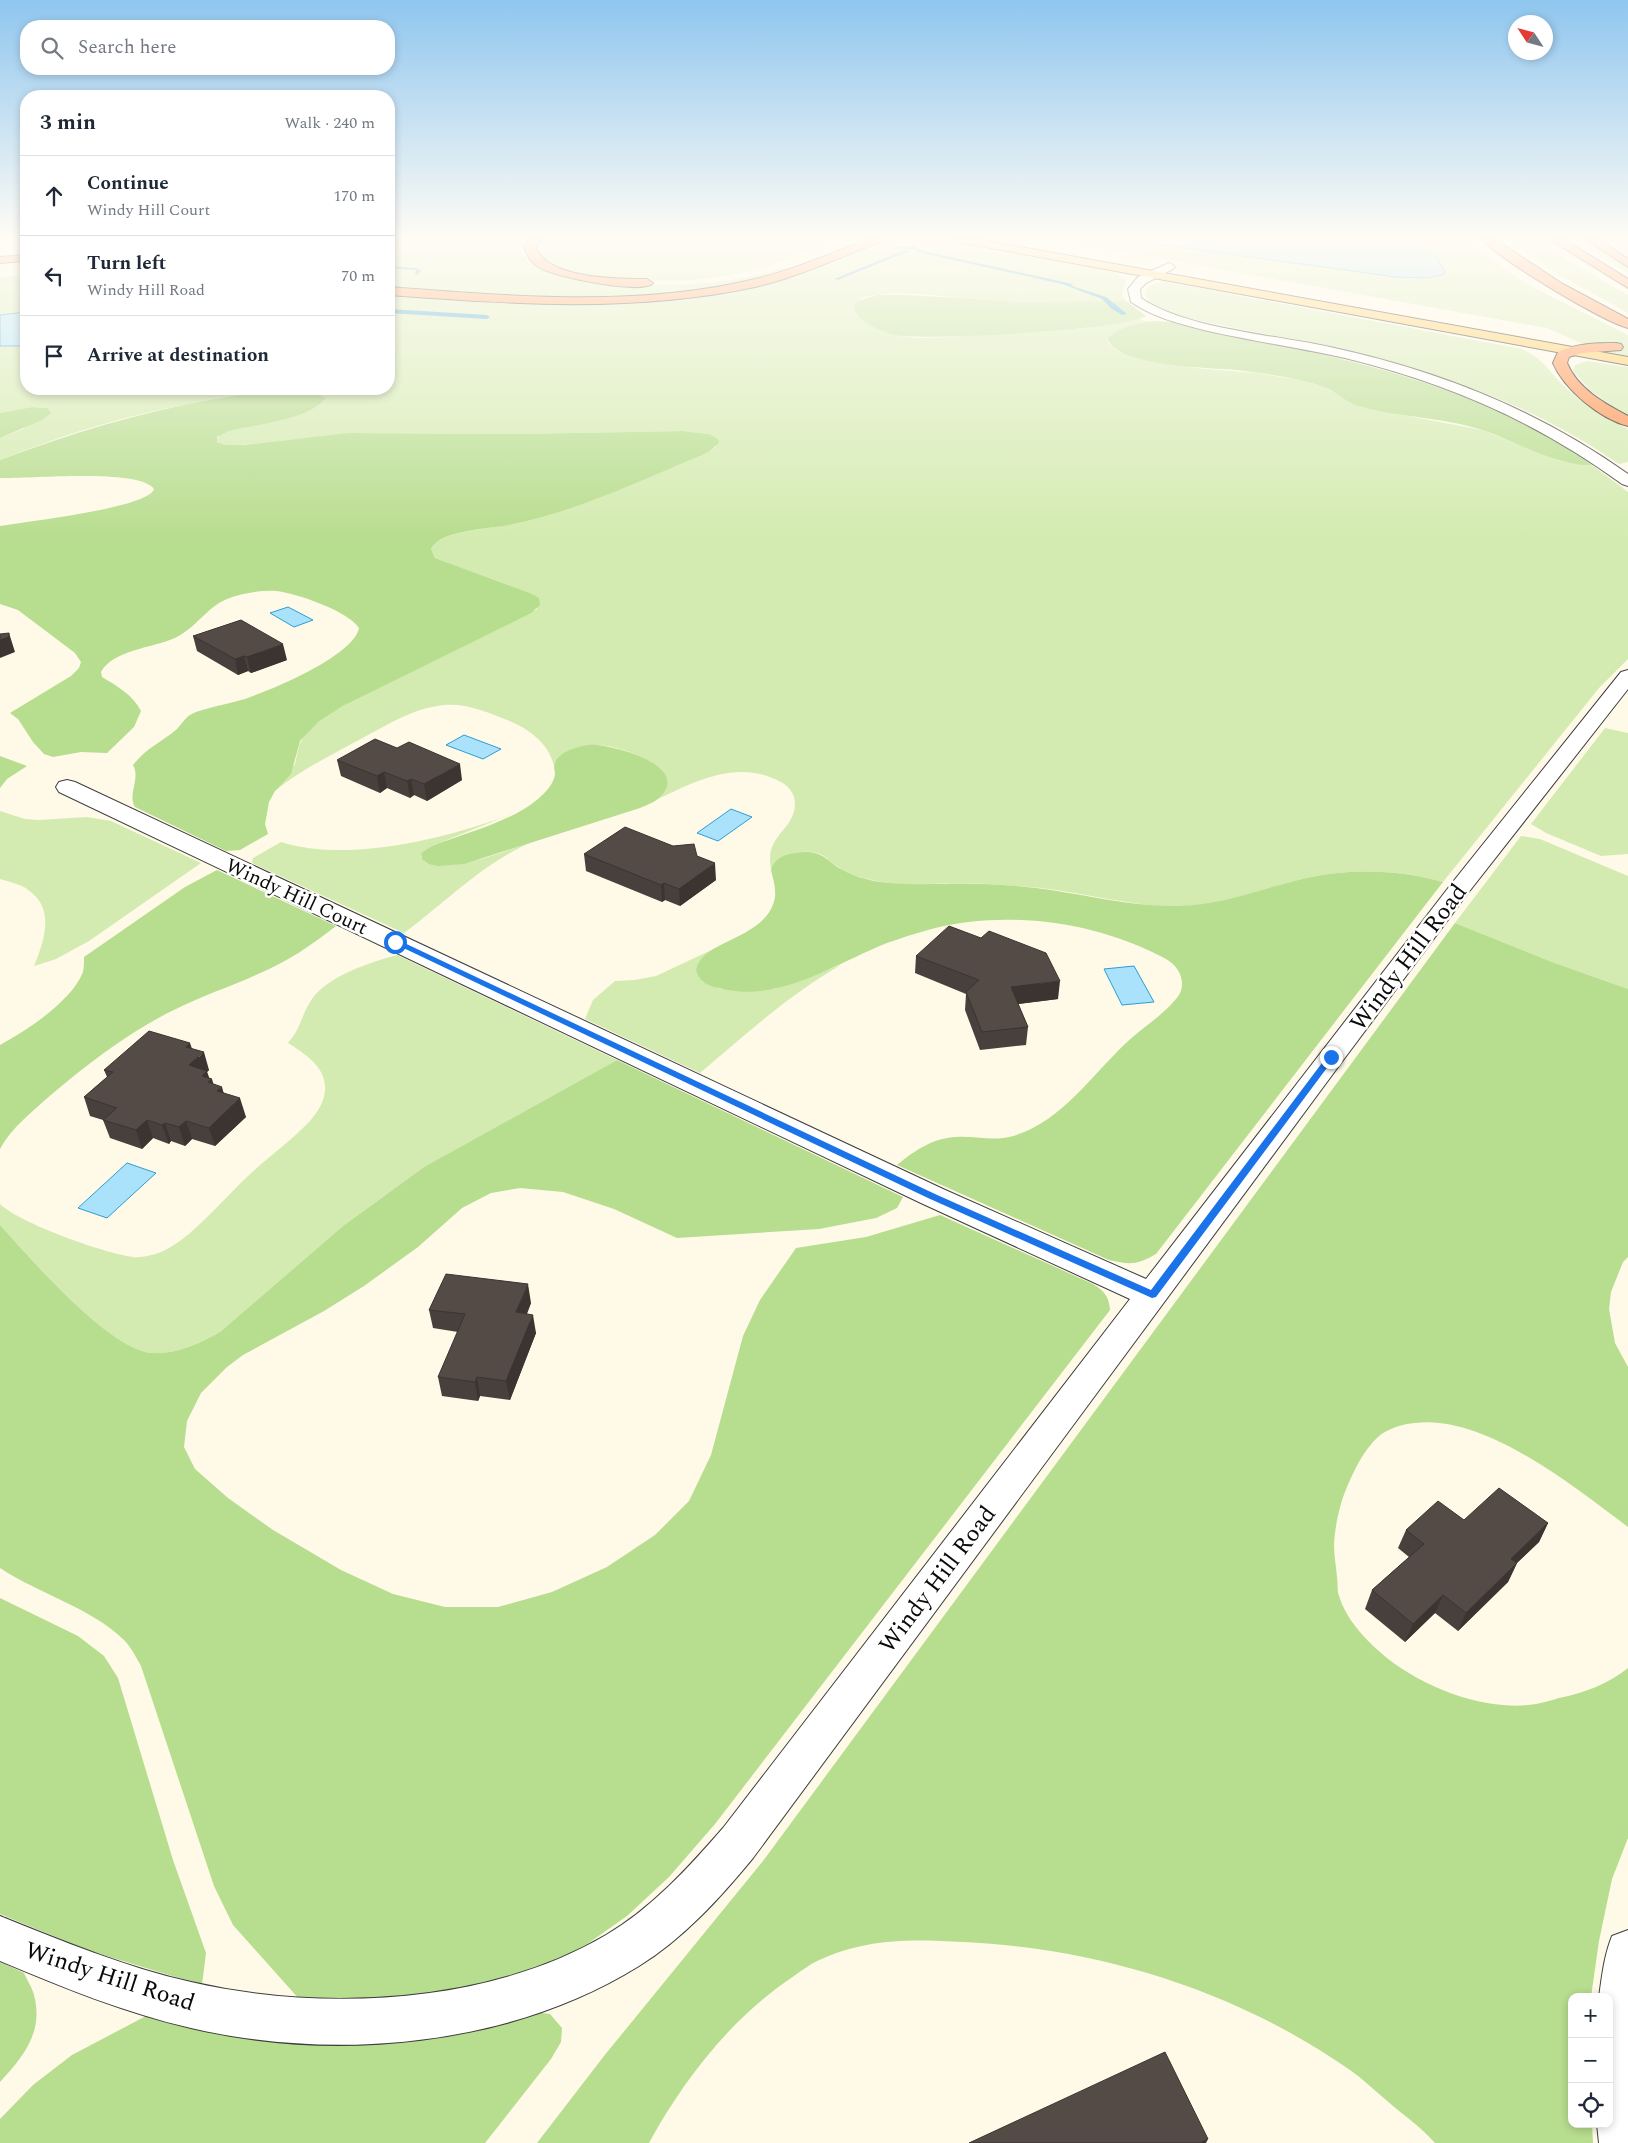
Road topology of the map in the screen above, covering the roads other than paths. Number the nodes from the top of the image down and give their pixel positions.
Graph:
1 (1275, 340) edge
2 (1543, 340) edge
3 (1547, 340) edge
4 (1573, 345) junction
5 (1622, 354) edge
6 (1628, 422) edge
7 (1628, 481) edge
8 (1628, 676) edge
9 (67, 787) dead end
10 (1152, 1295) junction
11 (0, 1938) edge
12 (1628, 1952) edge
13 (1623, 2143) edge

1 - 7 street
2 - 4 main road
3 - 4 main road
4 - 5 main road
4 - 5 highway
4 - 6 highway
8 - 10 street, Windy Hill Road
9 - 10 street, Windy Hill Court
10 - 11 street, Windy Hill Road
12 - 13 street

